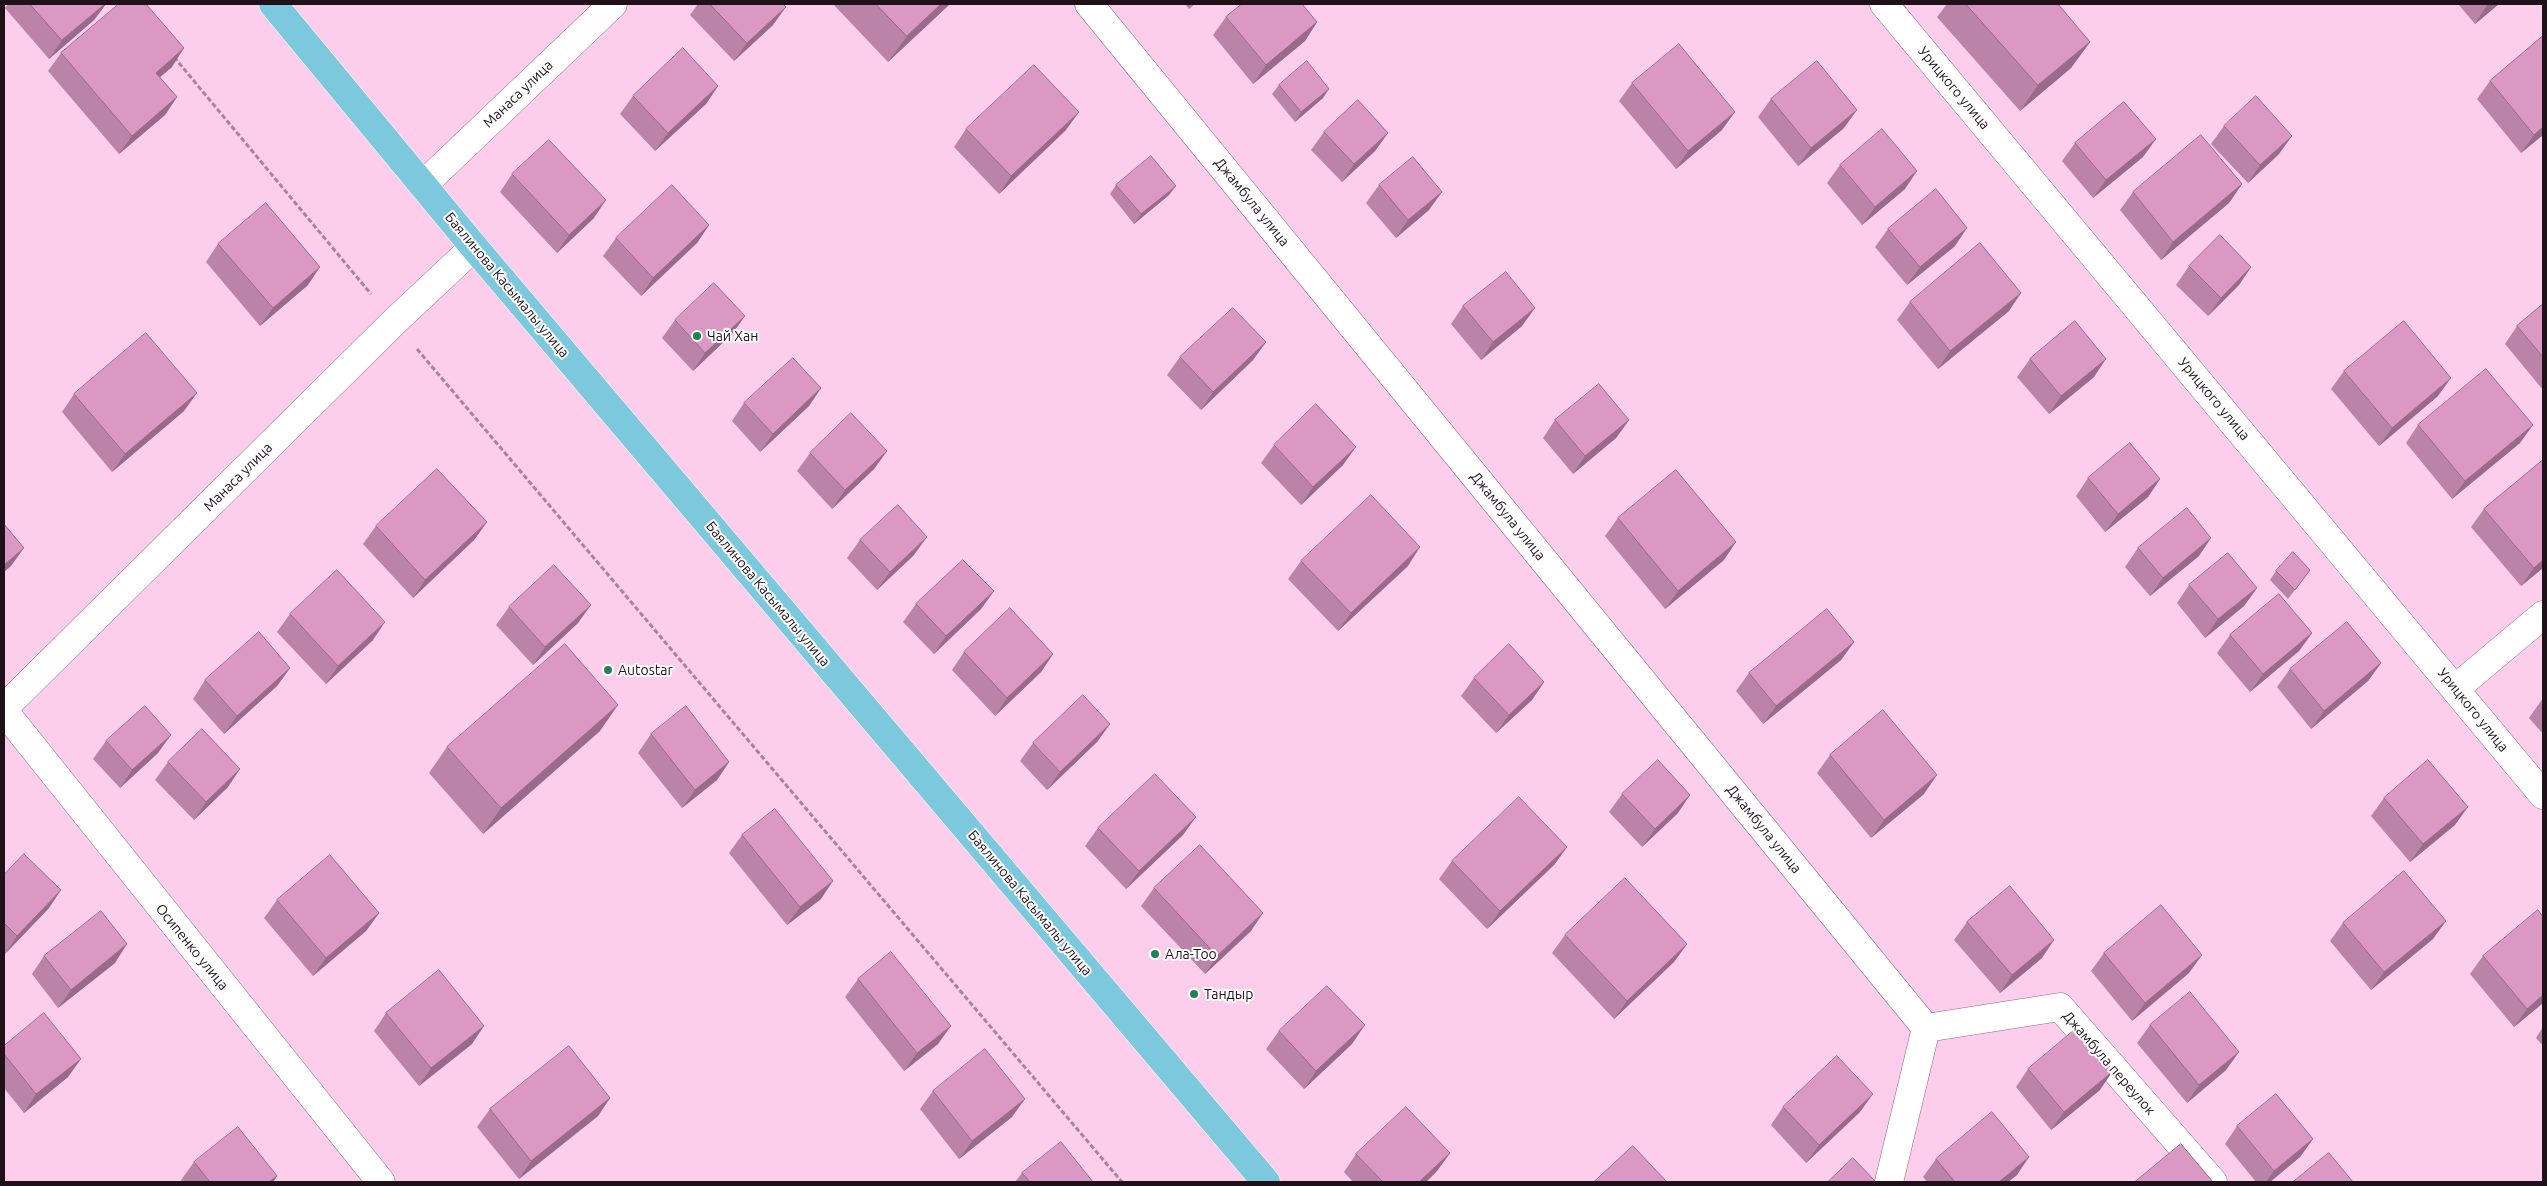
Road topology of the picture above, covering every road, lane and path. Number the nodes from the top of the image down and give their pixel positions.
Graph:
1 (273, 4) edge
2 (613, 4) edge
3 (1089, 4) edge
4 (1884, 4) edge
5 (168, 49) edge
6 (423, 185) junction
7 (474, 246) junction
8 (394, 322) junction
9 (2543, 615) edge
10 (2456, 688) junction
11 (4, 710) edge
12 (2543, 795) edge
13 (1926, 1028) junction
14 (381, 1182) edge
15 (1122, 1182) edge
16 (1266, 1182) edge
17 (1889, 1182) edge
18 (2213, 1182) edge

1 - 6 main road, Баялинова Касымалы улица
2 - 6 street, Манаса улица
3 - 13 street, Джамбула улица
4 - 10 street, Урицкого улица
5 - 8 path
6 - 7 main road, Баялинова Касымалы улица
7 - 8 street, Манаса улица
7 - 16 main road, Баялинова Касымалы улица
8 - 11 street, Манаса улица
8 - 15 path
9 - 10 street
10 - 12 street, Урицкого улица
11 - 14 street, Осипенко улица
13 - 17 street
13 - 18 street, Джамбула переулок

